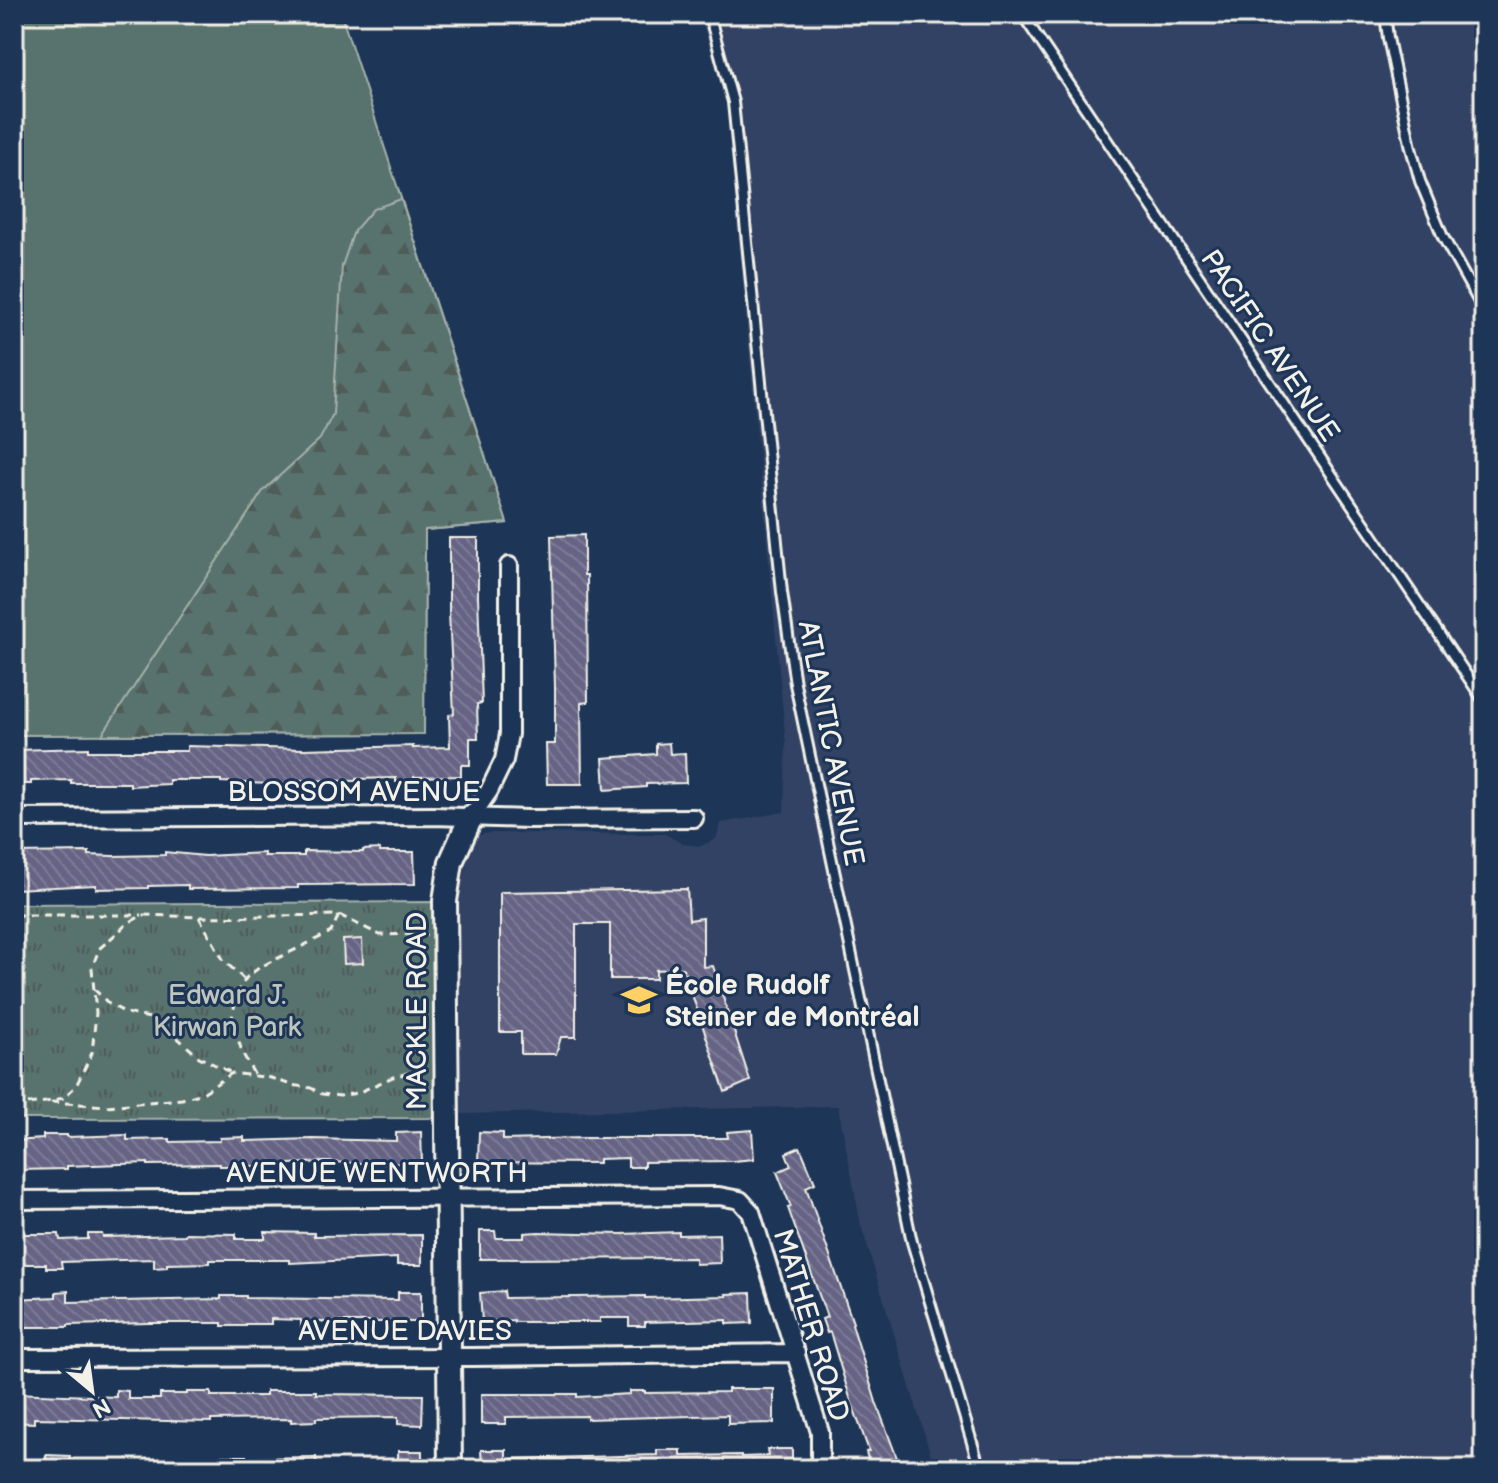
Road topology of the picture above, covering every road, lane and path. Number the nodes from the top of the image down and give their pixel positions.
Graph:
1 (709, 14) edge
2 (1022, 14) edge
3 (1385, 14) edge
4 (1484, 311) edge
5 (509, 566) dead end
6 (1484, 701) edge
7 (471, 817) junction
8 (14, 818) edge
9 (694, 818) dead end
10 (14, 915) edge
11 (143, 915) junction
12 (339, 915) junction
13 (199, 917) junction
14 (445, 934) junction
15 (245, 980) junction
16 (94, 989) junction
17 (446, 1062) junction
18 (232, 1073) junction
19 (255, 1076) junction
20 (46, 1102) junction
21 (14, 1105) edge
22 (447, 1198) junction
23 (14, 1200) edge
24 (740, 1200) joint
25 (796, 1353) junction
26 (447, 1357) junction
27 (14, 1358) edge
28 (450, 1469) edge
29 (820, 1469) edge
30 (980, 1469) edge

1 - 30 lane, ATLANTIC AVENUE
2 - 6 lane, PACIFIC AVENUE
3 - 4 lane
5 - 7 street, MACKLE ROAD
7 - 8 street, BLOSSOM AVENUE
7 - 9 street, BLOSSOM AVENUE
7 - 14 street, MACKLE ROAD
10 - 11 path
11 - 13 path
11 - 16 path
12 - 13 path
12 - 14 path
12 - 15 path
13 - 15 path
14 - 17 street, MACKLE ROAD
15 - 19 path
16 - 18 path
16 - 20 path
17 - 19 path
17 - 22 street, MACKLE ROAD
18 - 19 path
18 - 20 path
20 - 21 path
22 - 23 street, AVENUE WENTWORTH
22 - 24 street, AVENUE WENTWORTH
22 - 26 street, MACKLE ROAD
24 - 25 street, MATHER ROAD
25 - 26 street, AVENUE DAVIES
25 - 29 street, MATHER ROAD
26 - 27 street, AVENUE DAVIES
26 - 28 street, MACKLE ROAD

